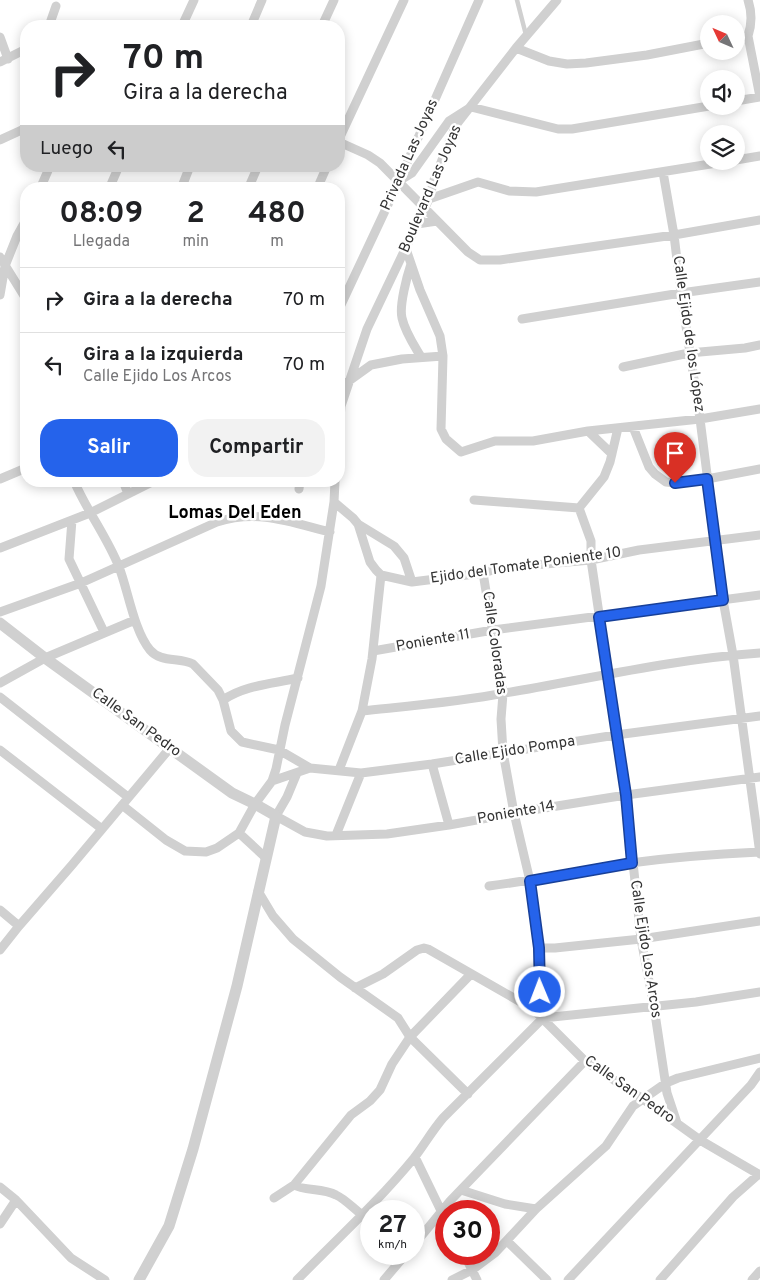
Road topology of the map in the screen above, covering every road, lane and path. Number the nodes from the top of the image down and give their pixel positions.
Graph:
1 (194, 0) edge
2 (262, 0) edge
3 (334, 0) edge
4 (404, 0) edge
5 (479, 0) edge
6 (517, 0) edge
7 (557, 0) edge
8 (748, 0) edge
9 (56, 6) dead end
10 (756, 11) edge
11 (51, 20) edge
12 (185, 20) edge
13 (254, 20) edge
14 (325, 20) edge
15 (526, 36) junction
16 (745, 36) edge
17 (748, 36) junction
18 (0, 37) edge
19 (700, 45) edge
20 (516, 48) junction
21 (20, 52) edge
22 (4, 60) edge
23 (760, 97) edge
24 (745, 100) edge
25 (471, 107) junction
26 (700, 108) edge
27 (345, 128) edge
28 (20, 131) edge
29 (0, 140) edge
30 (345, 144) edge
31 (760, 156) edge
32 (745, 158) edge
33 (700, 166) edge
34 (662, 172) junction
35 (399, 181) junction
36 (427, 204) junction
37 (760, 220) edge
38 (437, 221) junction
39 (417, 224) junction
40 (20, 231) edge
41 (674, 236) junction
42 (406, 249) junction
43 (0, 258) edge
44 (411, 264) junction
45 (5, 266) junction
46 (760, 282) edge
47 (20, 290) edge
48 (681, 293) junction
49 (0, 295) edge
50 (345, 296) edge
51 (522, 319) dead end
52 (760, 345) edge
53 (689, 353) junction
54 (443, 356) junction
55 (421, 357) junction
56 (623, 367) dead end
57 (348, 382) junction
58 (345, 384) edge
59 (345, 391) edge
60 (760, 409) edge
61 (700, 419) junction
62 (633, 427) junction
63 (618, 428) junction
64 (588, 431) junction
65 (612, 454) junction
66 (760, 469) edge
67 (20, 471) edge
68 (0, 479) edge
69 (707, 479) junction
70 (77, 487) edge
71 (125, 487) edge
72 (142, 487) edge
73 (335, 487) edge
74 (128, 494) junction
75 (474, 500) dead end
76 (334, 502) junction
77 (579, 508) junction
78 (90, 513) junction
79 (72, 520) junction
80 (358, 524) junction
81 (330, 532) junction
82 (760, 535) edge
83 (716, 541) junction
84 (0, 548) edge
85 (591, 560) junction
86 (119, 566) junction
87 (483, 573) junction
88 (381, 575) junction
89 (412, 582) junction
90 (81, 583) junction
91 (760, 595) edge
92 (723, 600) junction
93 (0, 612) edge
94 (599, 617) junction
95 (136, 620) junction
96 (0, 623) edge
97 (494, 630) junction
98 (104, 632) junction
99 (373, 651) junction
100 (760, 653) edge
101 (733, 654) junction
102 (45, 658) junction
103 (608, 674) junction
104 (298, 678) junction
105 (0, 683) edge
106 (503, 694) junction
107 (0, 697) edge
108 (222, 700) junction
109 (362, 711) junction
110 (760, 716) edge
111 (742, 718) junction
112 (616, 735) junction
113 (170, 748) junction
114 (0, 750) edge
115 (279, 750) junction
116 (503, 752) junction
117 (432, 764) junction
118 (310, 768) junction
119 (339, 770) junction
120 (297, 773) junction
121 (361, 773) junction
122 (760, 777) edge
123 (750, 778) junction
124 (272, 781) junction
125 (626, 795) junction
126 (128, 797) junction
127 (255, 804) junction
128 (122, 805) junction
129 (514, 813) junction
130 (276, 816) junction
131 (449, 825) junction
132 (102, 828) junction
133 (239, 832) junction
134 (336, 835) junction
135 (760, 852) edge
136 (266, 858) junction
137 (632, 863) junction
138 (530, 881) junction
139 (488, 886) dead end
140 (258, 891) junction
141 (0, 910) edge
142 (760, 921) edge
143 (19, 926) junction
144 (641, 939) junction
145 (539, 948) junction
146 (0, 950) edge
147 (471, 974) junction
148 (355, 988) junction
149 (760, 992) edge
150 (654, 1007) junction
151 (533, 1009) junction
152 (543, 1018) junction
153 (410, 1037) junction
154 (760, 1058) edge
155 (585, 1061) junction
156 (760, 1072) edge
157 (666, 1083) junction
158 (468, 1094) junction
159 (643, 1099) junction
160 (677, 1123) junction
161 (700, 1140) junction
162 (415, 1157) junction
163 (759, 1174) edge
164 (294, 1185) junction
165 (0, 1187) edge
166 (461, 1190) junction
167 (274, 1198) dead end
168 (16, 1200) junction
169 (374, 1200) edge
170 (436, 1200) edge
171 (452, 1200) edge
172 (536, 1209) junction
173 (360, 1213) edge
174 (360, 1215) edge
175 (435, 1220) edge
176 (0, 1224) edge
177 (425, 1232) edge
178 (507, 1241) junction
179 (397, 1265) edge
180 (470, 1265) edge
181 (472, 1270) junction
182 (760, 1271) edge
183 (105, 1280) edge
184 (140, 1280) edge
185 (297, 1280) edge
186 (384, 1280) edge
187 (452, 1280) edge
188 (477, 1280) edge
189 (547, 1280) edge
190 (568, 1280) edge
191 (660, 1280) edge
192 (752, 1280) edge

1 - 12 street
2 - 13 street
3 - 14 street
4 - 27 street
5 - 35 street, Privada Las Joyas
6 - 15 lane
7 - 15 street, Boulevard Las Joyas
8 - 10 street
9 - 11 street
10 - 17 street
15 - 20 street, Boulevard Las Joyas
16 - 17 street
17 - 23 street
18 - 22 street
19 - 20 street
20 - 25 street, Boulevard Las Joyas
21 - 22 street
23 - 24 street
25 - 26 street
25 - 35 street
25 - 36 street, Boulevard Las Joyas
28 - 29 street
30 - 35 street
31 - 32 street
33 - 34 street
34 - 36 street
34 - 41 street, Calle Ejido de los López
35 - 36 street
35 - 50 street, Privada Las Joyas
36 - 38 street
36 - 39 street, Boulevard Las Joyas
37 - 41 street
38 - 39 street
38 - 41 street
39 - 42 street, Boulevard Las Joyas
40 - 45 street
41 - 48 street, Calle Ejido de los López
42 - 44 street
42 - 57 street, Boulevard Las Joyas
43 - 45 street
44 - 54 street
44 - 55 street
45 - 47 street
45 - 49 street
46 - 48 street
48 - 51 street
48 - 53 street, Calle Ejido de los López
52 - 53 street
53 - 56 street
53 - 61 street, Calle Ejido de los López
54 - 55 street
54 - 64 street
55 - 57 street
57 - 58 street
57 - 59 street, Boulevard Las Joyas
60 - 61 street
61 - 62 street
61 - 69 street, Calle Ejido de los López
62 - 63 street
62 - 69 street
63 - 64 street
63 - 65 street
64 - 65 street
65 - 77 street
66 - 69 street
67 - 68 street
69 - 83 street, Calle Ejido de los López
70 - 78 street
71 - 74 street
72 - 74 street
73 - 76 street
74 - 78 street
75 - 77 street
76 - 80 street
76 - 81 street
77 - 85 street, Calle Ejido Los Arcos
78 - 79 street
78 - 86 street
79 - 84 street
79 - 90 street
80 - 88 street
80 - 89 street
81 - 86 street
81 - 104 street
82 - 83 street, Ejido del Tomate Poniente 10
83 - 85 street, Ejido del Tomate Poniente 10
83 - 92 street, Calle Ejido de los López
85 - 87 street, Ejido del Tomate Poniente 10
85 - 94 street, Calle Ejido Los Arcos
86 - 90 street
86 - 95 street
87 - 89 street, Ejido del Tomate Poniente 10
87 - 97 street, Calle Coloradas
88 - 89 street, Ejido del Tomate Poniente 10
88 - 99 street
90 - 93 street
90 - 98 street
91 - 92 street, Poniente 11
92 - 94 street, Poniente 11
92 - 101 street, Calle Ejido de los López
94 - 97 street, Poniente 11
94 - 103 street, Calle Ejido Los Arcos
95 - 98 street
95 - 108 street
96 - 102 street, Calle San Pedro
97 - 99 street, Poniente 11
97 - 106 street, Calle Coloradas
98 - 102 street
99 - 109 street
100 - 101 street
101 - 103 street
101 - 111 street, Calle Ejido de los López
102 - 105 street
102 - 113 street, Calle San Pedro
103 - 106 street
103 - 112 street, Calle Ejido Los Arcos
104 - 108 street
104 - 115 street
106 - 109 street
106 - 116 street, Calle Coloradas
107 - 126 street
108 - 115 street
109 - 119 street
110 - 111 street, Calle Ejido Pompa
111 - 112 street, Calle Ejido Pompa
111 - 123 street, Calle Ejido de los López
112 - 116 street, Calle Ejido Pompa
112 - 125 street, Calle Ejido Los Arcos
113 - 126 street
113 - 127 street, Calle San Pedro
114 - 132 street
115 - 118 street
115 - 124 street
116 - 117 street, Calle Ejido Pompa
116 - 129 street, Calle Coloradas
117 - 121 street, Calle Ejido Pompa
117 - 131 street
118 - 119 street, Calle Ejido Pompa
118 - 120 street, Calle Ejido Pompa
119 - 121 street, Calle Ejido Pompa
120 - 124 street, Calle Ejido Pompa
120 - 130 street
121 - 134 street
122 - 123 street, Poniente 14
123 - 125 street, Poniente 14
123 - 135 street, Calle Ejido de los López
124 - 127 street
125 - 129 street, Poniente 14
125 - 137 street, Calle Ejido Los Arcos
126 - 128 street
127 - 130 street, Calle San Pedro
127 - 133 street
128 - 132 street
128 - 133 street
129 - 131 street, Poniente 14
129 - 138 street, Calle Coloradas
130 - 134 street, Poniente 14
130 - 136 street
131 - 134 street, Poniente 14
132 - 143 street
133 - 136 street
135 - 137 street
136 - 140 street
137 - 138 street
137 - 144 street, Calle Ejido Los Arcos
138 - 139 street
138 - 145 street, Calle Coloradas
140 - 148 street
140 - 184 street
141 - 143 street
142 - 144 street
143 - 146 street
144 - 145 street
144 - 150 street, Calle Ejido Los Arcos
145 - 151 street, Calle Coloradas
147 - 148 street, Calle San Pedro
147 - 151 street, Calle San Pedro
147 - 153 street
148 - 153 street
149 - 150 street
150 - 152 street
150 - 157 street, Calle Ejido Los Arcos
151 - 152 street, Calle San Pedro
152 - 155 street, Calle San Pedro
152 - 158 street
153 - 158 street
153 - 164 street
154 - 157 street
155 - 159 street, Calle San Pedro
155 - 166 street
156 - 161 street
157 - 159 street
157 - 160 street, Calle Ejido Los Arcos
158 - 162 street
159 - 160 street, Calle San Pedro
159 - 172 street
160 - 161 street, Calle San Pedro
161 - 163 street, Calle San Pedro
161 - 190 street
162 - 169 street
162 - 170 street
163 - 191 street
164 - 167 street
164 - 173 street
165 - 168 street
166 - 171 street
166 - 172 street
168 - 176 street
168 - 183 street
172 - 178 street
174 - 185 street
175 - 177 street
178 - 181 street
178 - 189 street
179 - 186 street
180 - 181 street
181 - 187 street
181 - 188 street
182 - 192 street

